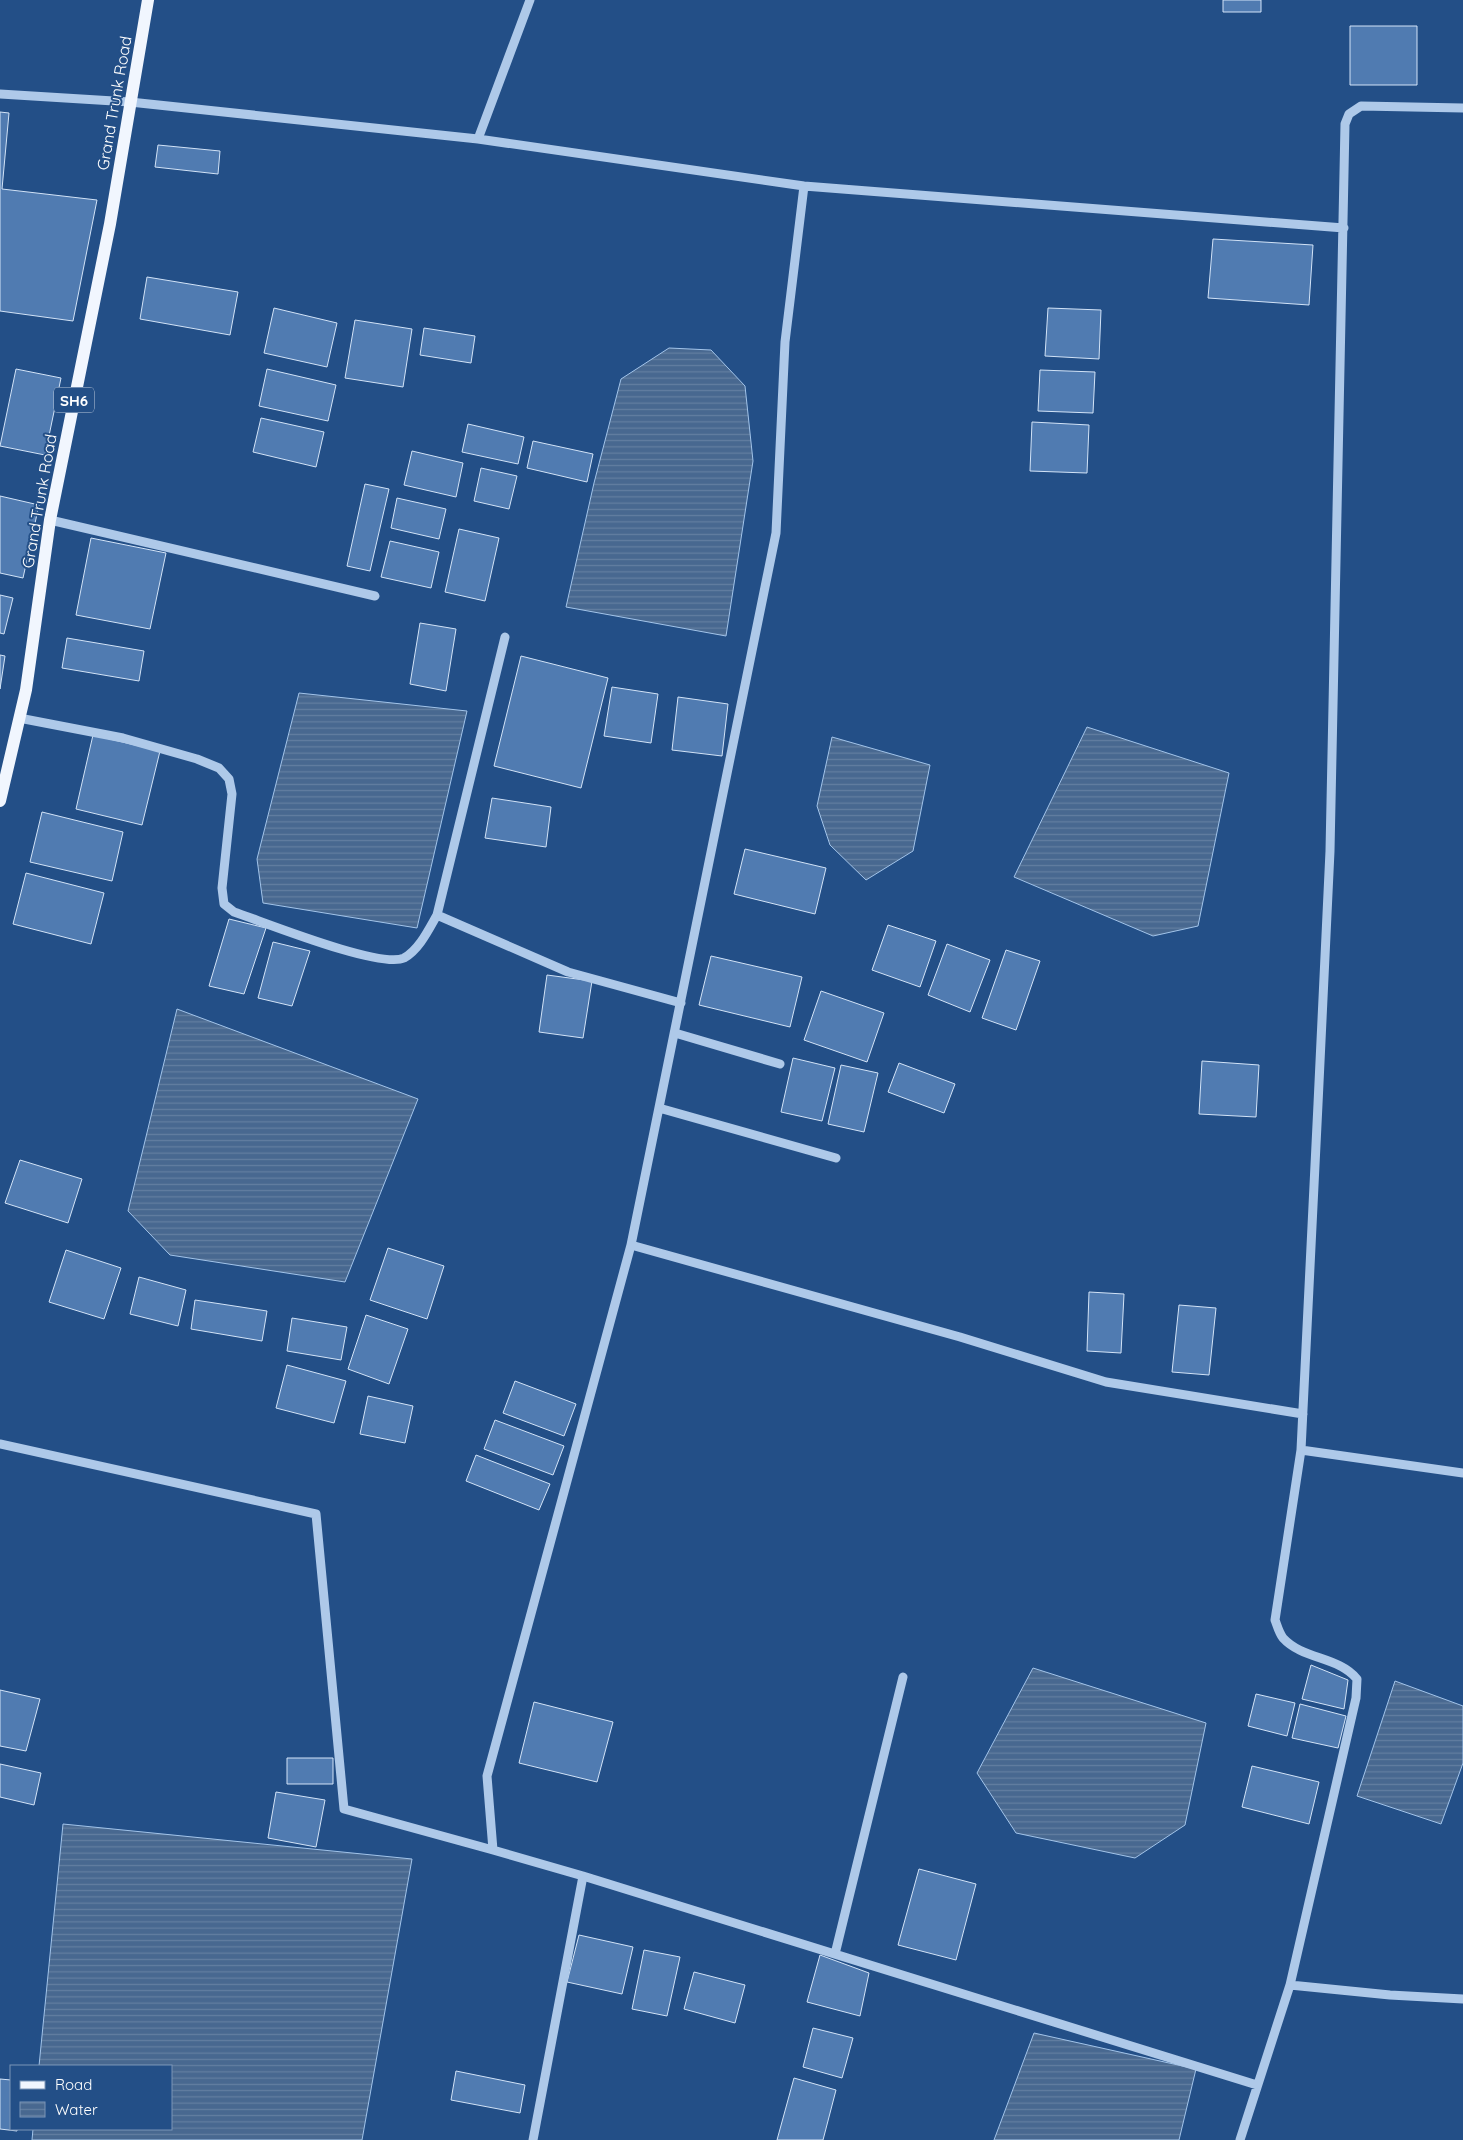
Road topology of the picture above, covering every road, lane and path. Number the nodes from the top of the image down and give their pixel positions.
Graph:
1 (148, 0) edge
2 (530, 0) edge
3 (0, 94) edge
4 (130, 102) junction
5 (1463, 108) edge
6 (478, 138) junction
7 (804, 186) junction
8 (1344, 228) junction
9 (50, 520) junction
10 (375, 596) dead end
11 (505, 637) dead end
12 (19, 718) junction
13 (2, 779) edge
14 (0, 801) edge
15 (436, 916) junction
16 (681, 1003) junction
17 (675, 1033) junction
18 (780, 1064) dead end
19 (659, 1108) junction
20 (836, 1158) dead end
21 (631, 1245) junction
22 (1303, 1414) junction
23 (0, 1444) edge
24 (1301, 1450) junction
25 (1463, 1474) edge
26 (903, 1677) dead end
27 (493, 1850) junction
28 (583, 1876) junction
29 (835, 1954) junction
30 (1290, 1985) junction
31 (1463, 2000) edge
32 (1257, 2085) junction
33 (533, 2140) edge
34 (1240, 2140) edge

1 - 4 main road, Grand Trunk Road / SH6
2 - 6 street
3 - 4 street
4 - 6 street
4 - 9 main road, Grand Trunk Road / SH6
5 - 8 street
6 - 7 street
7 - 8 street
7 - 16 street
8 - 22 street
9 - 10 street
9 - 12 main road, Grand Trunk Road / SH6
11 - 15 street
12 - 13 main road, Grand Trunk Road / SH6
12 - 15 street
13 - 14 main road, Grand Trunk Road / SH6
15 - 16 street
16 - 17 street
17 - 18 street
17 - 19 street
19 - 20 street
19 - 21 street
21 - 22 street
21 - 27 street
22 - 24 street
23 - 27 street
24 - 25 street
24 - 30 street
26 - 29 street
27 - 28 street
28 - 29 street
28 - 33 street
29 - 32 street
30 - 31 street
30 - 32 street
32 - 34 street

